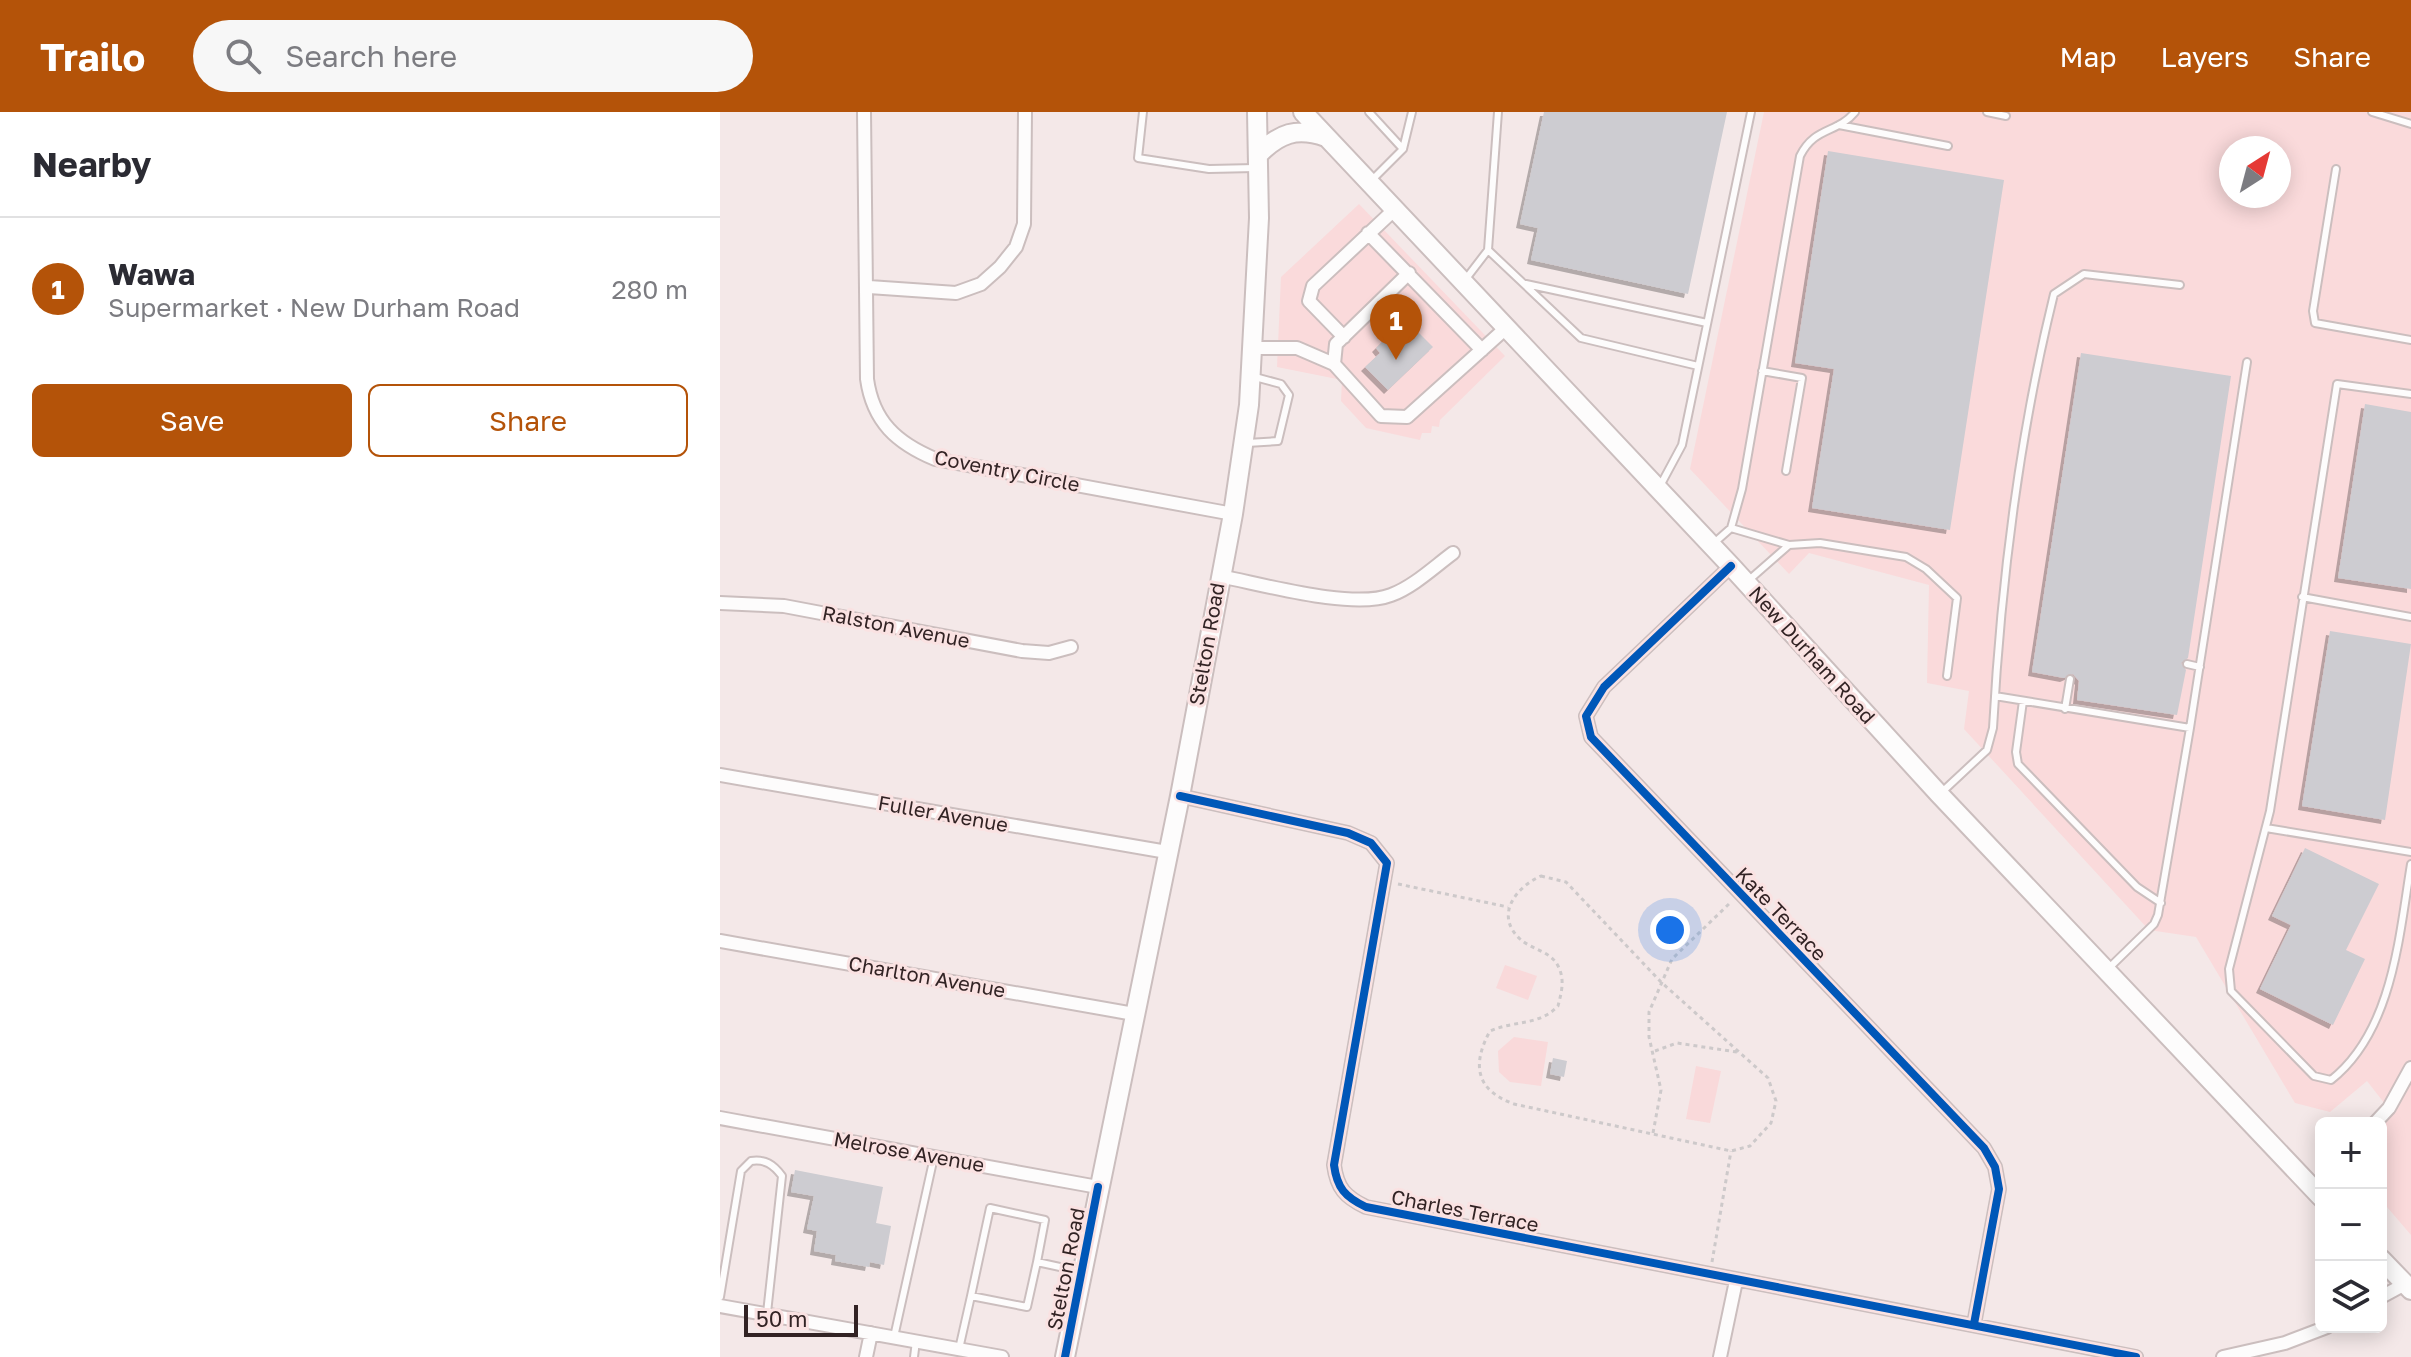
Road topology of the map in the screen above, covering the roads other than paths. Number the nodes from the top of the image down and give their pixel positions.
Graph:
1 (864, 112) edge
2 (1025, 112) edge
3 (1143, 112) edge
4 (1257, 112) edge
5 (1303, 112) edge
6 (1369, 112) edge
7 (1412, 112) edge
8 (1498, 112) edge
9 (1751, 112) edge
10 (1855, 112) edge
11 (1987, 112) edge
12 (2372, 112) edge
13 (2006, 116) dead end
14 (2411, 124) edge
15 (1839, 125) junction
16 (1326, 137) junction
17 (1948, 146) dead end
18 (1403, 149) junction
19 (1258, 161) junction
20 (2336, 169) dead end
21 (1369, 183) junction
22 (1394, 210) junction
23 (1368, 233) junction
24 (1488, 250) junction
25 (1409, 273) junction
26 (1463, 283) junction
27 (1526, 284) junction
28 (2180, 285) dead end
29 (869, 287) junction
30 (1707, 323) junction
31 (1506, 328) junction
32 (1344, 337) junction
33 (2411, 340) edge
34 (1252, 348) junction
35 (1482, 350) junction
36 (2247, 362) dead end
37 (1334, 364) junction
38 (1698, 366) junction
39 (1762, 371) junction
40 (1251, 376) junction
41 (2411, 394) edge
42 (1243, 443) junction
43 (1786, 471) dead end
44 (1658, 489) junction
45 (1233, 514) junction
46 (1731, 528) junction
47 (1789, 545) junction
48 (1712, 546) junction
49 (1453, 553) dead end
50 (1731, 566) junction
51 (1219, 576) junction
52 (1746, 583) junction
53 (2302, 597) junction
54 (720, 603) edge
55 (2411, 617) edge
56 (1071, 647) dead end
57 (2187, 664) dead end
58 (2200, 667) junction
59 (1947, 676) dead end
60 (2070, 679) dead end
61 (1995, 696) junction
62 (2023, 701) junction
63 (2065, 709) junction
64 (2190, 728) junction
65 (720, 775) edge
66 (1939, 794) junction
67 (1180, 796) junction
68 (2266, 828) junction
69 (1167, 852) junction
70 (2411, 852) edge
71 (2411, 864) edge
72 (2161, 903) junction
73 (720, 941) edge
74 (2107, 971) junction
75 (1134, 1014) junction
76 (2411, 1068) edge
77 (2406, 1090) edge
78 (2381, 1117) edge
79 (720, 1118) edge
80 (934, 1157) junction
81 (2315, 1185) edge
82 (1098, 1187) junction
83 (2383, 1261) edge
84 (1037, 1262) junction
85 (1081, 1272) junction
86 (1736, 1281) junction
87 (2408, 1287) edge
88 (2387, 1295) edge
89 (971, 1296) junction
90 (720, 1297) edge
91 (720, 1306) edge
92 (767, 1313) junction
93 (1974, 1324) junction
94 (2315, 1332) edge
95 (871, 1333) junction
96 (894, 1337) junction
97 (916, 1341) junction
98 (959, 1349) junction
99 (866, 1357) edge
100 (914, 1357) edge
101 (1002, 1357) edge
102 (1065, 1357) edge
103 (1720, 1357) edge
104 (2136, 1357) edge
105 (2223, 1357) edge

1 - 29 street, Coventry Circle
2 - 29 street
3 - 19 lane
4 - 19 main road, Stelton Road
5 - 16 main road, New Durham Road
6 - 18 lane
7 - 18 lane
8 - 24 lane
9 - 30 lane
10 - 15 lane
11 - 13 lane
12 - 14 lane
15 - 17 lane
15 - 39 lane
16 - 19 main road
16 - 21 main road, New Durham Road
18 - 21 lane
19 - 34 main road, Stelton Road
20 - 33 lane
21 - 22 main road, New Durham Road
22 - 23 street
22 - 26 main road, New Durham Road
23 - 25 street
23 - 32 street
24 - 26 lane
24 - 27 lane
25 - 32 street
25 - 35 street
26 - 31 main road, New Durham Road
27 - 30 lane
27 - 38 lane
28 - 61 lane
29 - 45 street, Coventry Circle
30 - 38 lane
31 - 35 street
31 - 44 main road, New Durham Road
32 - 37 street
34 - 37 street
34 - 40 main road, Stelton Road
35 - 37 street
36 - 58 lane
38 - 44 lane
39 - 43 lane
39 - 46 lane
40 - 42 main road, Stelton Road
40 - 42 lane
41 - 53 lane
42 - 45 main road, Stelton Road
44 - 48 main road, New Durham Road
45 - 51 main road, Stelton Road
46 - 47 lane
46 - 48 lane
47 - 52 lane
47 - 59 lane
48 - 50 main road, New Durham Road
49 - 51 street
50 - 52 main road, New Durham Road
50 - 93 street, Kate Terrace
51 - 67 main road, Stelton Road
52 - 66 main road, New Durham Road
53 - 55 lane
53 - 68 lane
54 - 56 street, Ralston Avenue
57 - 58 lane
58 - 64 lane
60 - 63 lane
61 - 62 lane
61 - 66 lane
62 - 63 lane
62 - 72 lane
63 - 64 lane
64 - 72 lane
65 - 69 street, Fuller Avenue
66 - 74 main road, New Durham Road
67 - 69 main road, Stelton Road
67 - 86 street, Charles Terrace
68 - 70 lane
68 - 71 lane
69 - 75 main road, Stelton Road
72 - 74 lane
73 - 75 street, Charlton Avenue
74 - 81 main road, New Durham Road
75 - 82 main road, Stelton Road
76 - 77 street
77 - 78 street
79 - 80 street, Melrose Avenue
80 - 82 street, Melrose Avenue
80 - 96 lane
82 - 85 main road, Stelton Road
83 - 87 main road
84 - 85 lane
84 - 89 lane
84 - 89 lane
85 - 102 main road, Stelton Road
86 - 93 street, Charles Terrace
86 - 103 street
87 - 88 street
89 - 98 lane
90 - 92 lane
91 - 92 street
92 - 95 street
93 - 104 street, Charles Terrace
94 - 105 street
95 - 96 street
95 - 99 street
96 - 97 street
97 - 98 street
97 - 100 lane
98 - 101 street

